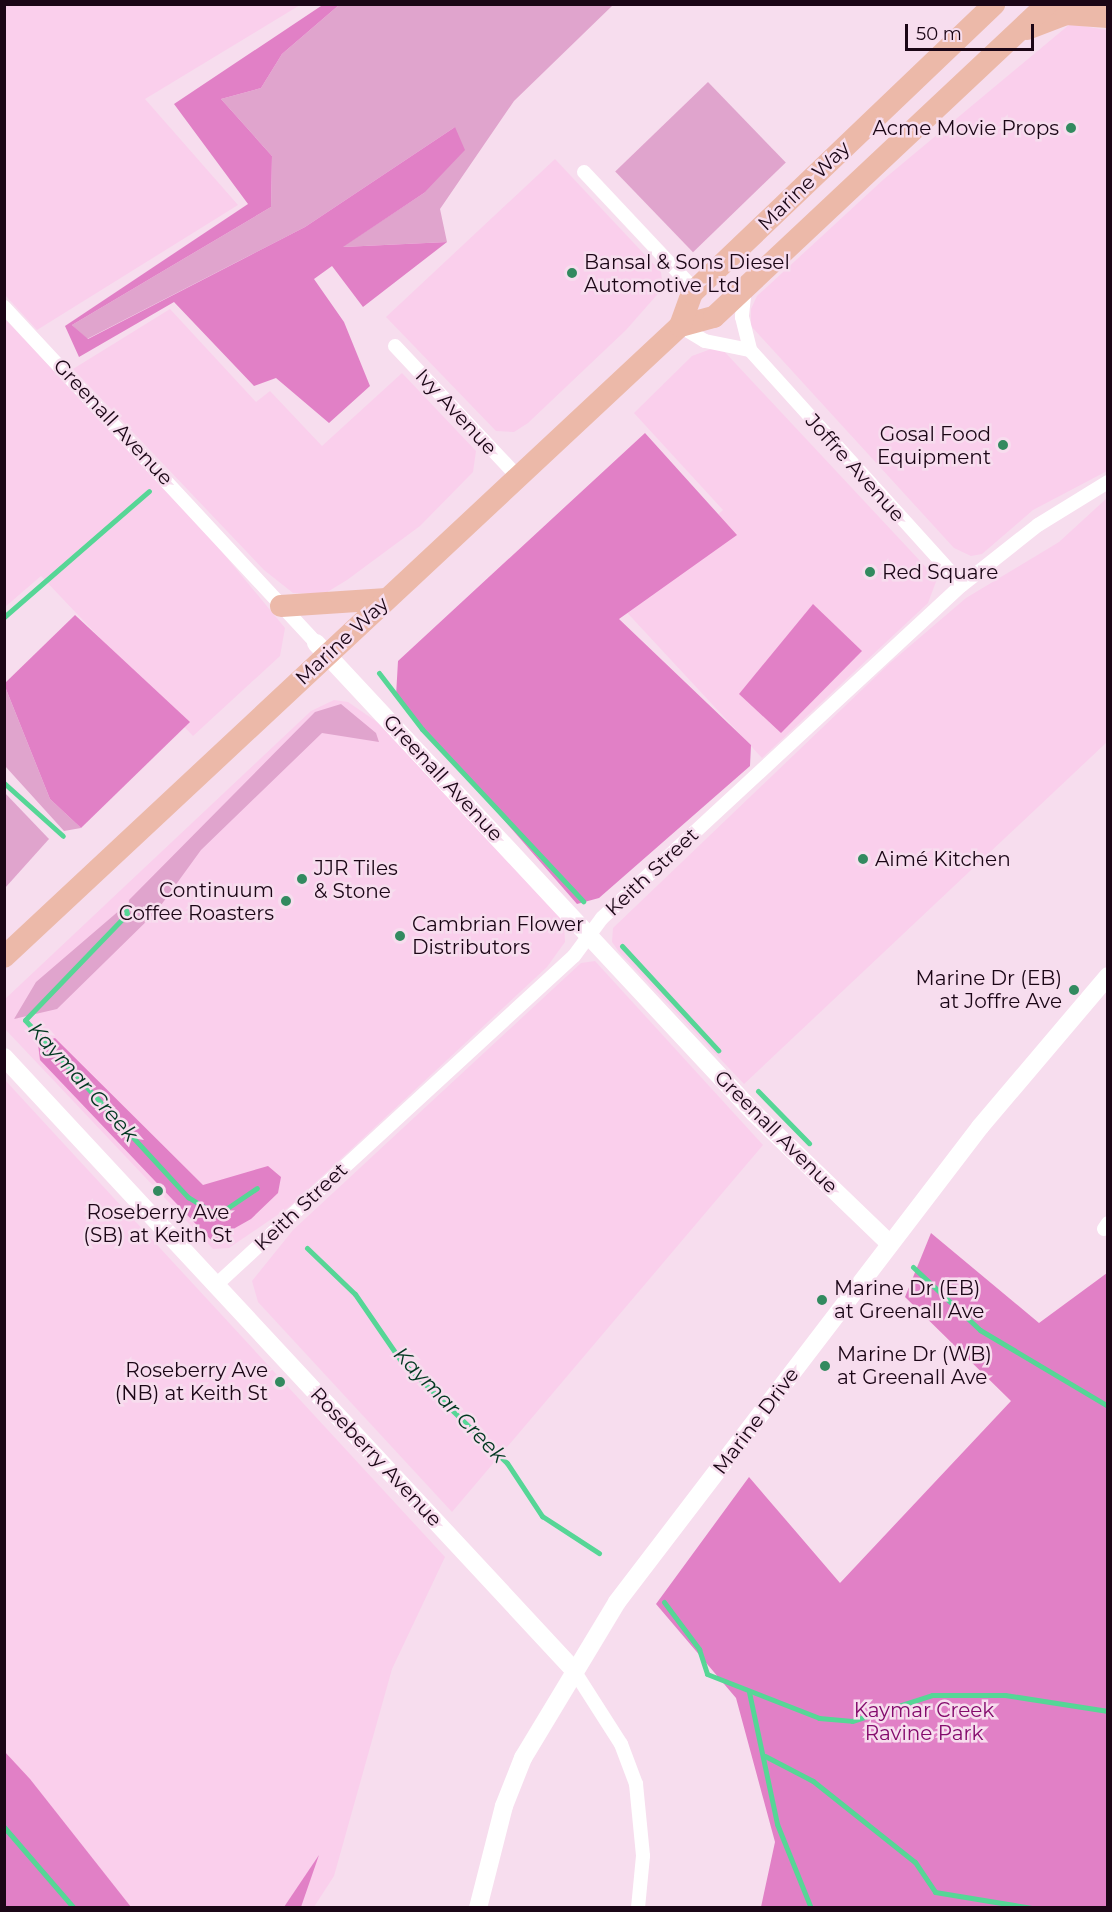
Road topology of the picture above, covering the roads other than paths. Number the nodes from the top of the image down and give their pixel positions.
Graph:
1 (994, 4) edge
2 (1047, 4) edge
3 (1107, 17) edge
4 (1015, 34) junction
5 (584, 172) dead end
6 (745, 287) junction
7 (695, 290) junction
8 (4, 307) edge
9 (680, 326) junction
10 (395, 346) dead end
11 (750, 350) junction
12 (518, 477) junction
13 (1107, 482) edge
14 (962, 585) junction
15 (387, 599) junction
16 (281, 606) junction
17 (322, 649) junction
18 (590, 935) junction
19 (4, 957) edge
20 (1107, 976) edge
21 (4, 1057) edge
22 (889, 1243) junction
23 (216, 1285) junction
24 (573, 1669) junction
25 (478, 1908) edge
26 (638, 1908) edge

1 - 7 main road, Marine Way
2 - 4 main road, Marine Way
3 - 4 main road
4 - 6 main road, Marine Way
5 - 7 street
6 - 9 main road, Marine Way
6 - 11 street, Joffre Avenue
7 - 9 main road, Marine Way
8 - 16 street, Greenall Avenue
9 - 11 street
9 - 12 main road, Marine Way
10 - 12 street, Ivy Avenue
11 - 14 street, Joffre Avenue
12 - 15 main road, Marine Way
13 - 14 street, Keith Street
14 - 18 street, Keith Street
15 - 16 main road
15 - 17 main road, Marine Way
16 - 17 street, Greenall Avenue
17 - 18 street, Greenall Avenue
17 - 19 main road, Marine Way
18 - 22 street, Greenall Avenue
18 - 23 street, Keith Street
20 - 22 street, Marine Drive
21 - 23 street, Roseberry Avenue
22 - 24 street, Marine Drive
23 - 24 street, Roseberry Avenue
24 - 25 street, Marine Drive
24 - 26 street, Roseberry Avenue

